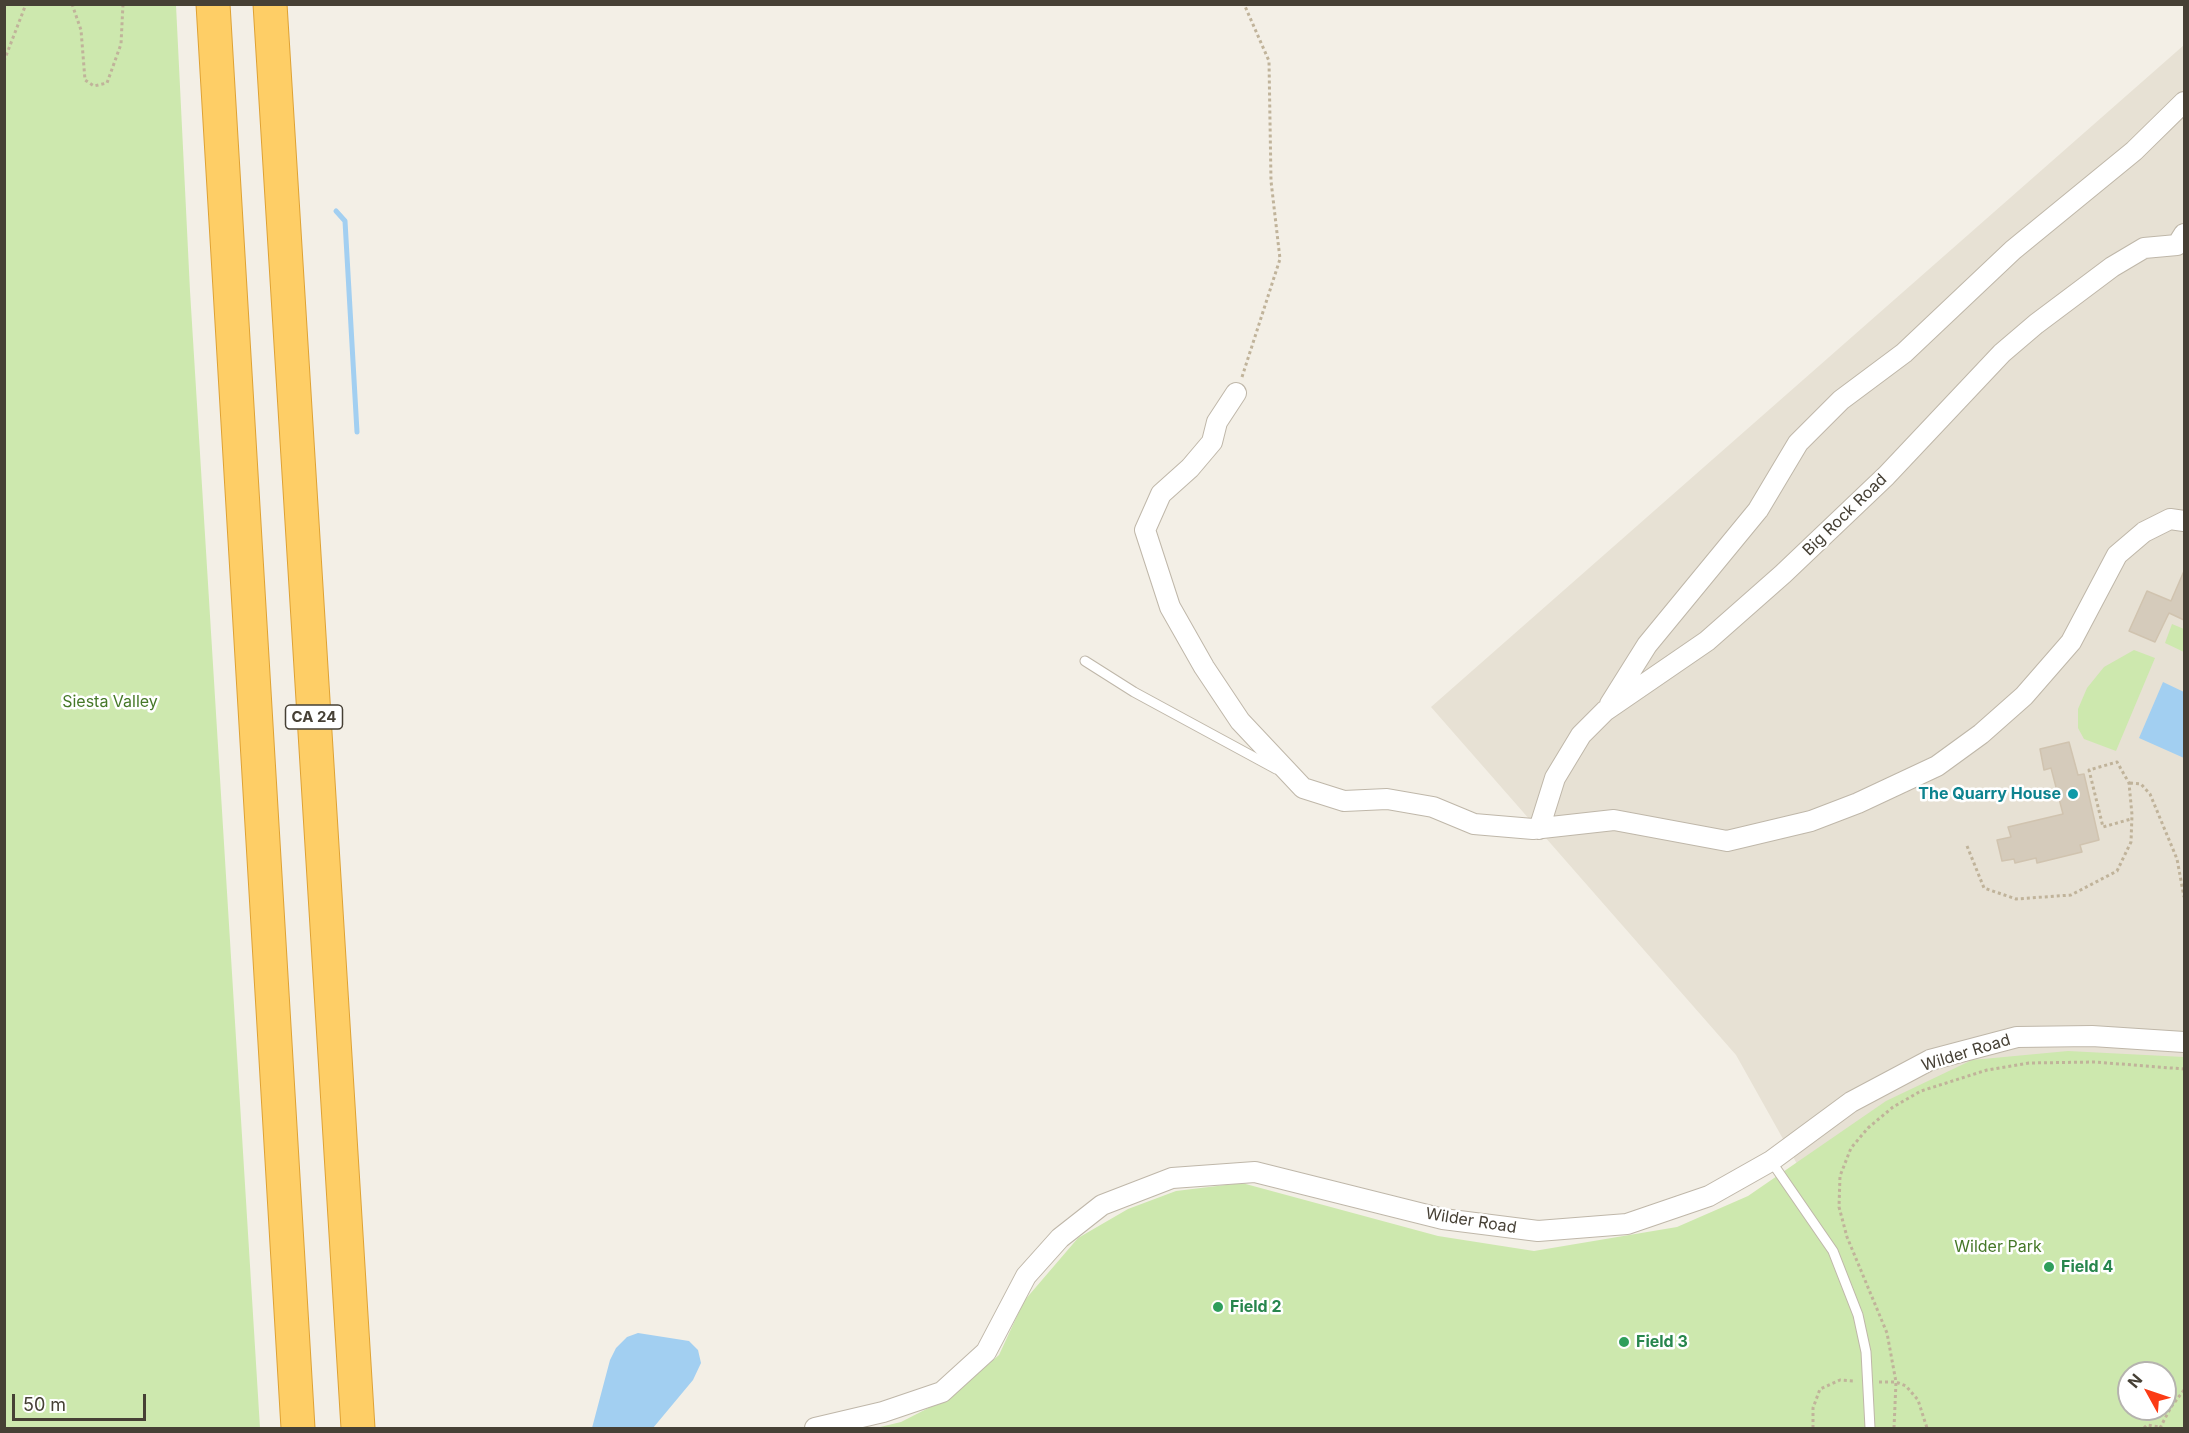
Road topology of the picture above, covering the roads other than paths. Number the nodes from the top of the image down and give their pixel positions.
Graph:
1 (213, 4) edge
2 (270, 4) edge
3 (2184, 102) edge
4 (2182, 243) edge
5 (1236, 393) road end
6 (2184, 521) edge
7 (1085, 661) dead end
8 (1605, 711) junction
9 (1293, 778) junction
10 (1539, 829) junction
11 (2184, 1042) edge
12 (1771, 1161) junction
13 (298, 1428) edge
14 (358, 1428) edge
15 (815, 1428) edge
16 (1869, 1428) edge

1 - 13 highway
2 - 14 highway, CA 24
3 - 8 street
4 - 8 street, Big Rock Road
5 - 9 street
6 - 10 street
7 - 9 lane
8 - 10 street, Big Rock Road
9 - 10 street
11 - 12 street, Wilder Road
12 - 15 street, Wilder Road
12 - 16 lane

